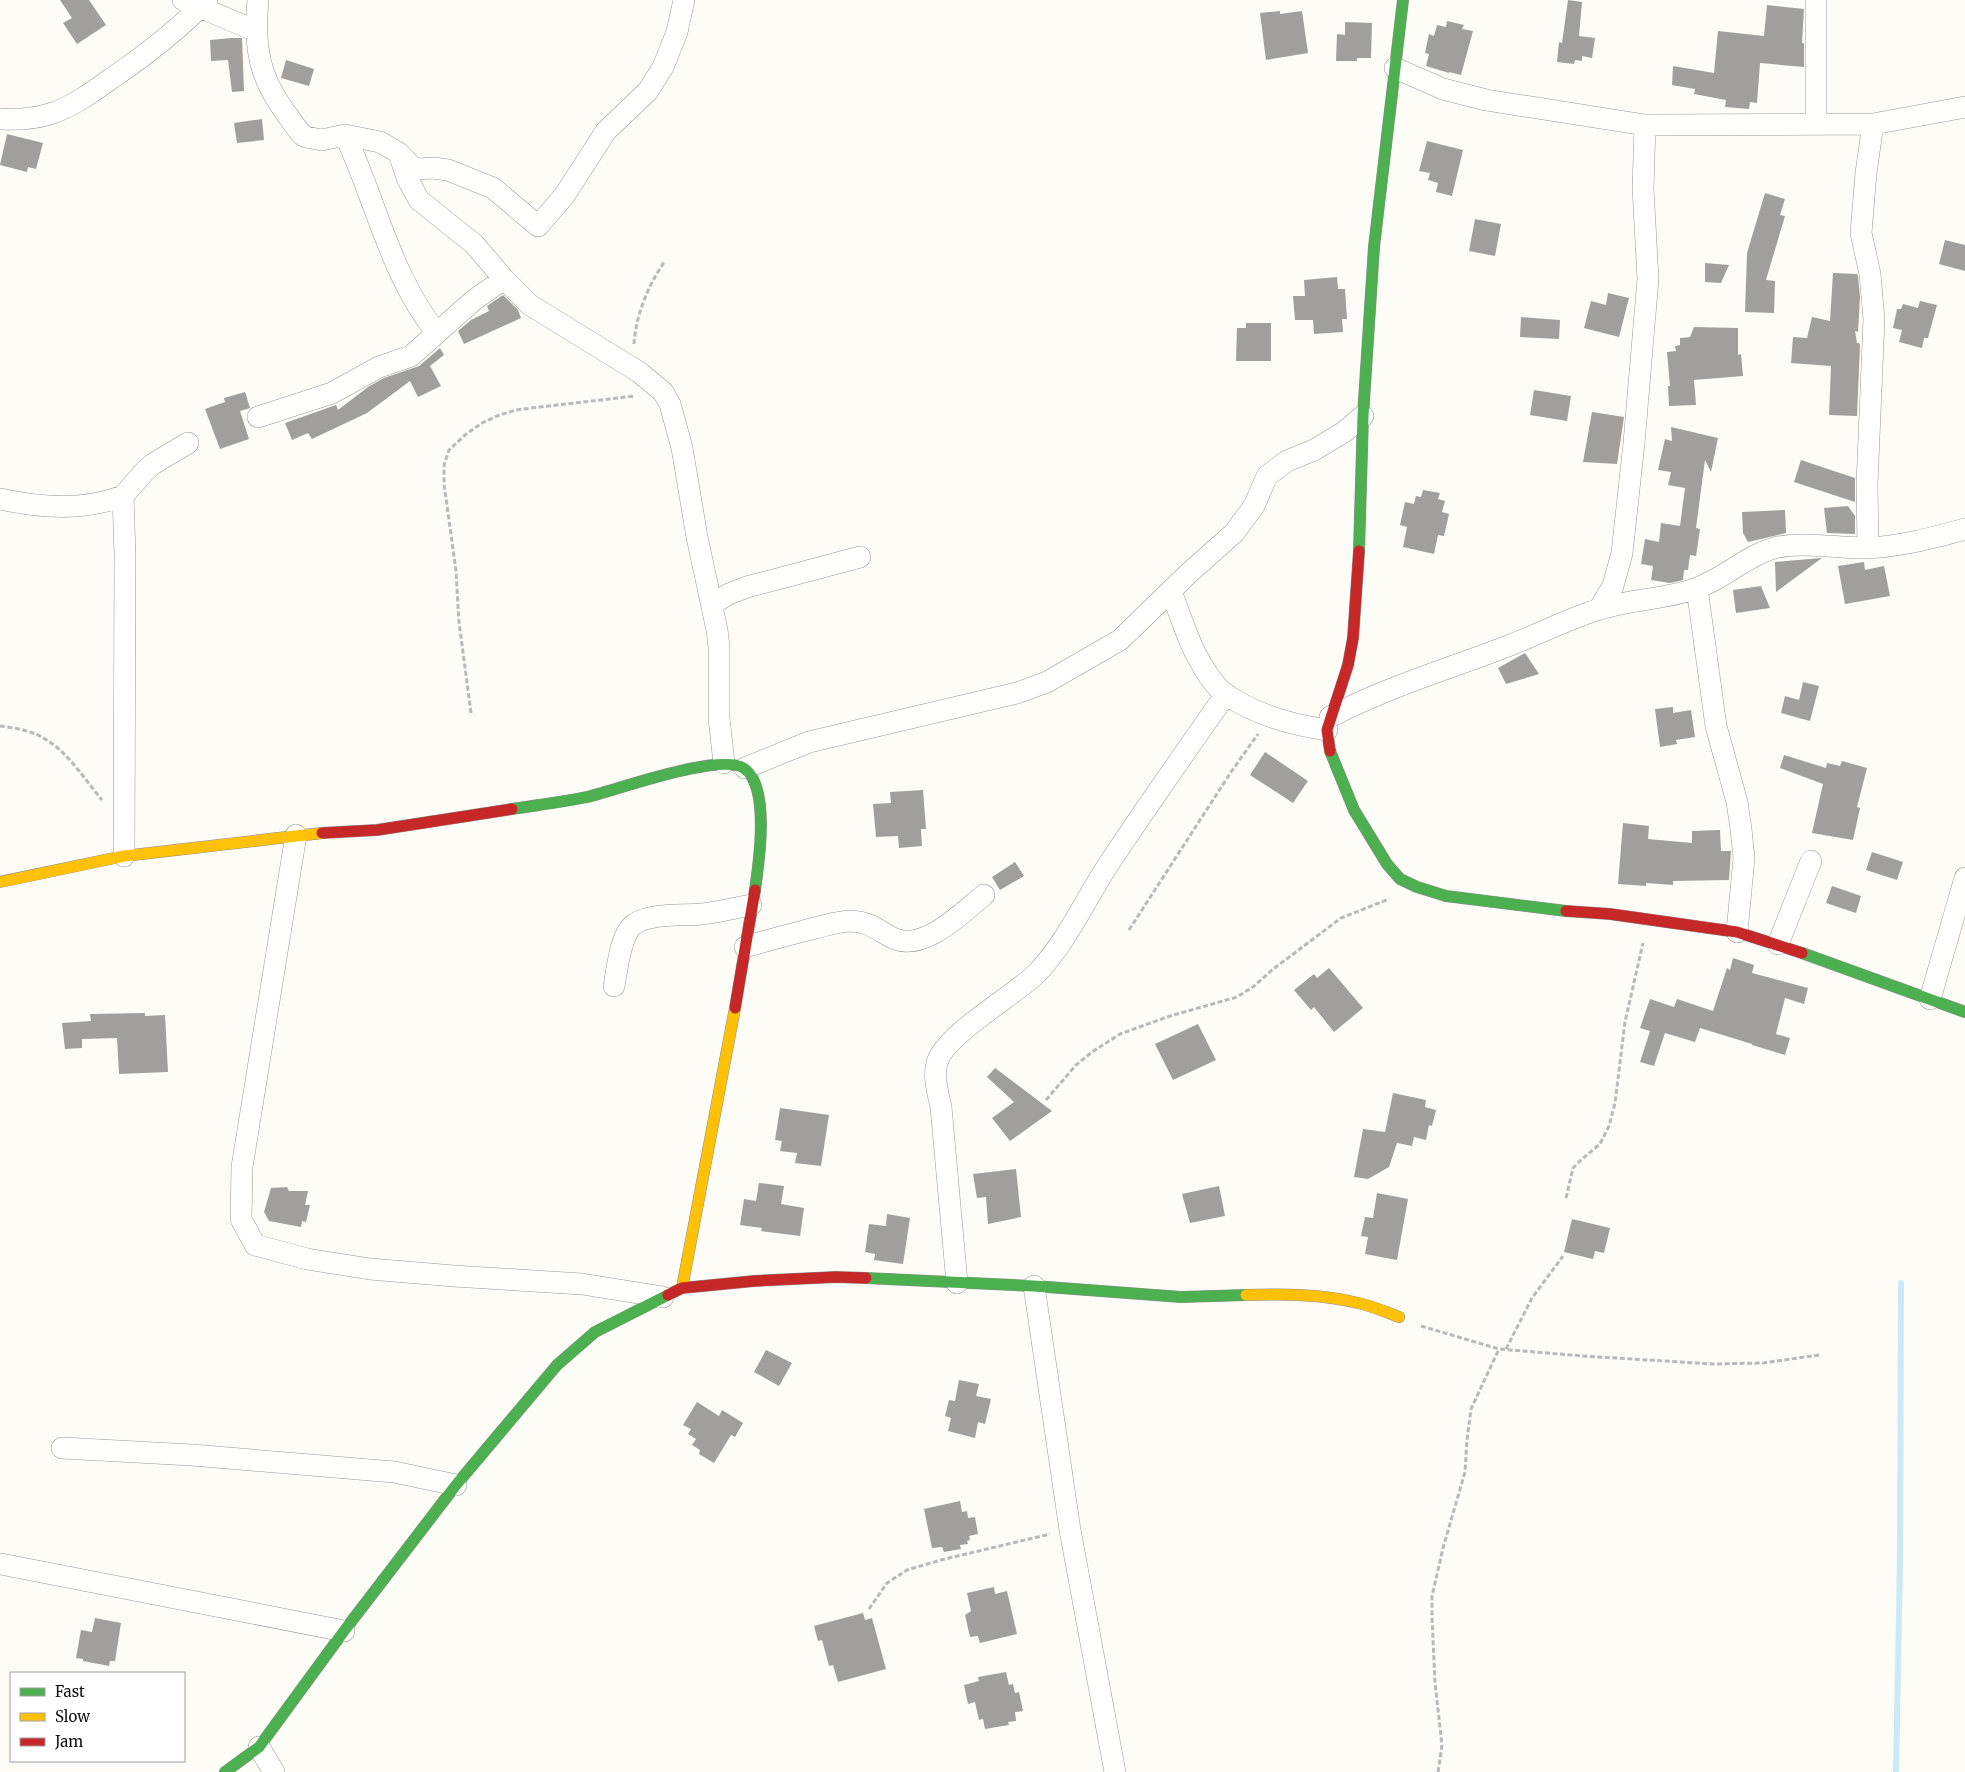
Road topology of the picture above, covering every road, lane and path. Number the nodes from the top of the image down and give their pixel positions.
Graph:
1 (258, 0) edge
2 (684, 0) edge
3 (1403, 0) edge
4 (1816, 0) edge
5 (197, 2) edge
6 (256, 31) junction
7 (1395, 68) junction
8 (1965, 107) edge
9 (0, 119) edge
10 (1816, 123) junction
11 (1873, 124) junction
12 (1645, 125) junction
13 (345, 136) junction
14 (399, 153) junction
15 (665, 262) dead end
16 (504, 279) junction
17 (437, 333) junction
18 (639, 372) junction
19 (663, 392) junction
20 (1363, 416) junction
21 (258, 417) dead end
22 (188, 443) dead end
23 (123, 496) junction
24 (0, 499) edge
25 (1965, 529) edge
26 (1868, 548) junction
27 (860, 557) dead end
28 (1697, 588) junction
29 (1171, 592) junction
30 (712, 604) junction
31 (1598, 609) junction
32 (1226, 694) junction
33 (471, 713) dead end
34 (1270, 716) junction
35 (1329, 724) junction
36 (0, 726) edge
37 (724, 763) junction
38 (745, 768) junction
39 (124, 825) junction
40 (296, 835) junction
41 (124, 856) junction
42 (1812, 861) dead end
43 (1965, 878) edge
44 (0, 882) edge
45 (1417, 887) junction
46 (984, 895) dead end
47 (751, 905) junction
48 (1648, 919) junction
49 (1129, 930) dead end
50 (1737, 932) junction
51 (1778, 944) junction
52 (745, 947) junction
53 (614, 986) dead end
54 (1930, 999) junction
55 (1965, 1012) edge
56 (1046, 1100) dead end
57 (1566, 1198) dead end
58 (1563, 1256) dead end
59 (957, 1283) junction
60 (1034, 1286) junction
61 (673, 1293) junction
62 (1399, 1317) joint
63 (1499, 1349) junction
64 (1506, 1350) junction
65 (1819, 1355) dead end
66 (62, 1448) dead end
67 (456, 1484) junction
68 (1070, 1530) junction
69 (1, 1564) edge
70 (869, 1610) dead end
71 (344, 1632) junction
72 (259, 1746) junction
73 (225, 1772) edge
74 (274, 1772) edge
75 (1115, 1772) edge
76 (1438, 1772) edge

1 - 6 street
2 - 14 street
3 - 7 street
4 - 10 street
5 - 6 street
5 - 9 street
6 - 13 street
7 - 12 street
7 - 20 street
8 - 11 street
10 - 11 street
10 - 12 street
11 - 26 street
12 - 31 street
13 - 14 street
13 - 17 street
14 - 16 street
15 - 18 path
16 - 17 street
16 - 18 street
17 - 21 street
18 - 19 street
19 - 30 street
19 - 33 path
20 - 29 street
20 - 35 street
22 - 23 street
23 - 24 street
23 - 39 street
25 - 26 street
26 - 28 street
27 - 30 street
28 - 31 street
28 - 50 street
29 - 32 street
29 - 38 street
30 - 37 street
31 - 35 street
32 - 34 street
32 - 59 street
34 - 35 street
34 - 49 path
35 - 45 street
36 - 39 path
37 - 38 street
37 - 40 street
38 - 47 street
39 - 41 street
40 - 41 street
40 - 61 street
41 - 44 street
42 - 51 street
43 - 54 street
45 - 48 street
45 - 56 path
46 - 52 street
47 - 52 street
47 - 53 street
48 - 50 street
48 - 57 path
50 - 51 street
51 - 54 street
52 - 61 street
54 - 55 street
58 - 64 path
59 - 60 street
59 - 61 street
60 - 62 street
60 - 68 street
61 - 67 street
62 - 63 path
63 - 64 path
63 - 76 path
64 - 65 path
66 - 67 street
67 - 71 street
68 - 70 path
68 - 75 street
69 - 71 street
71 - 72 street
72 - 73 street
72 - 74 street

